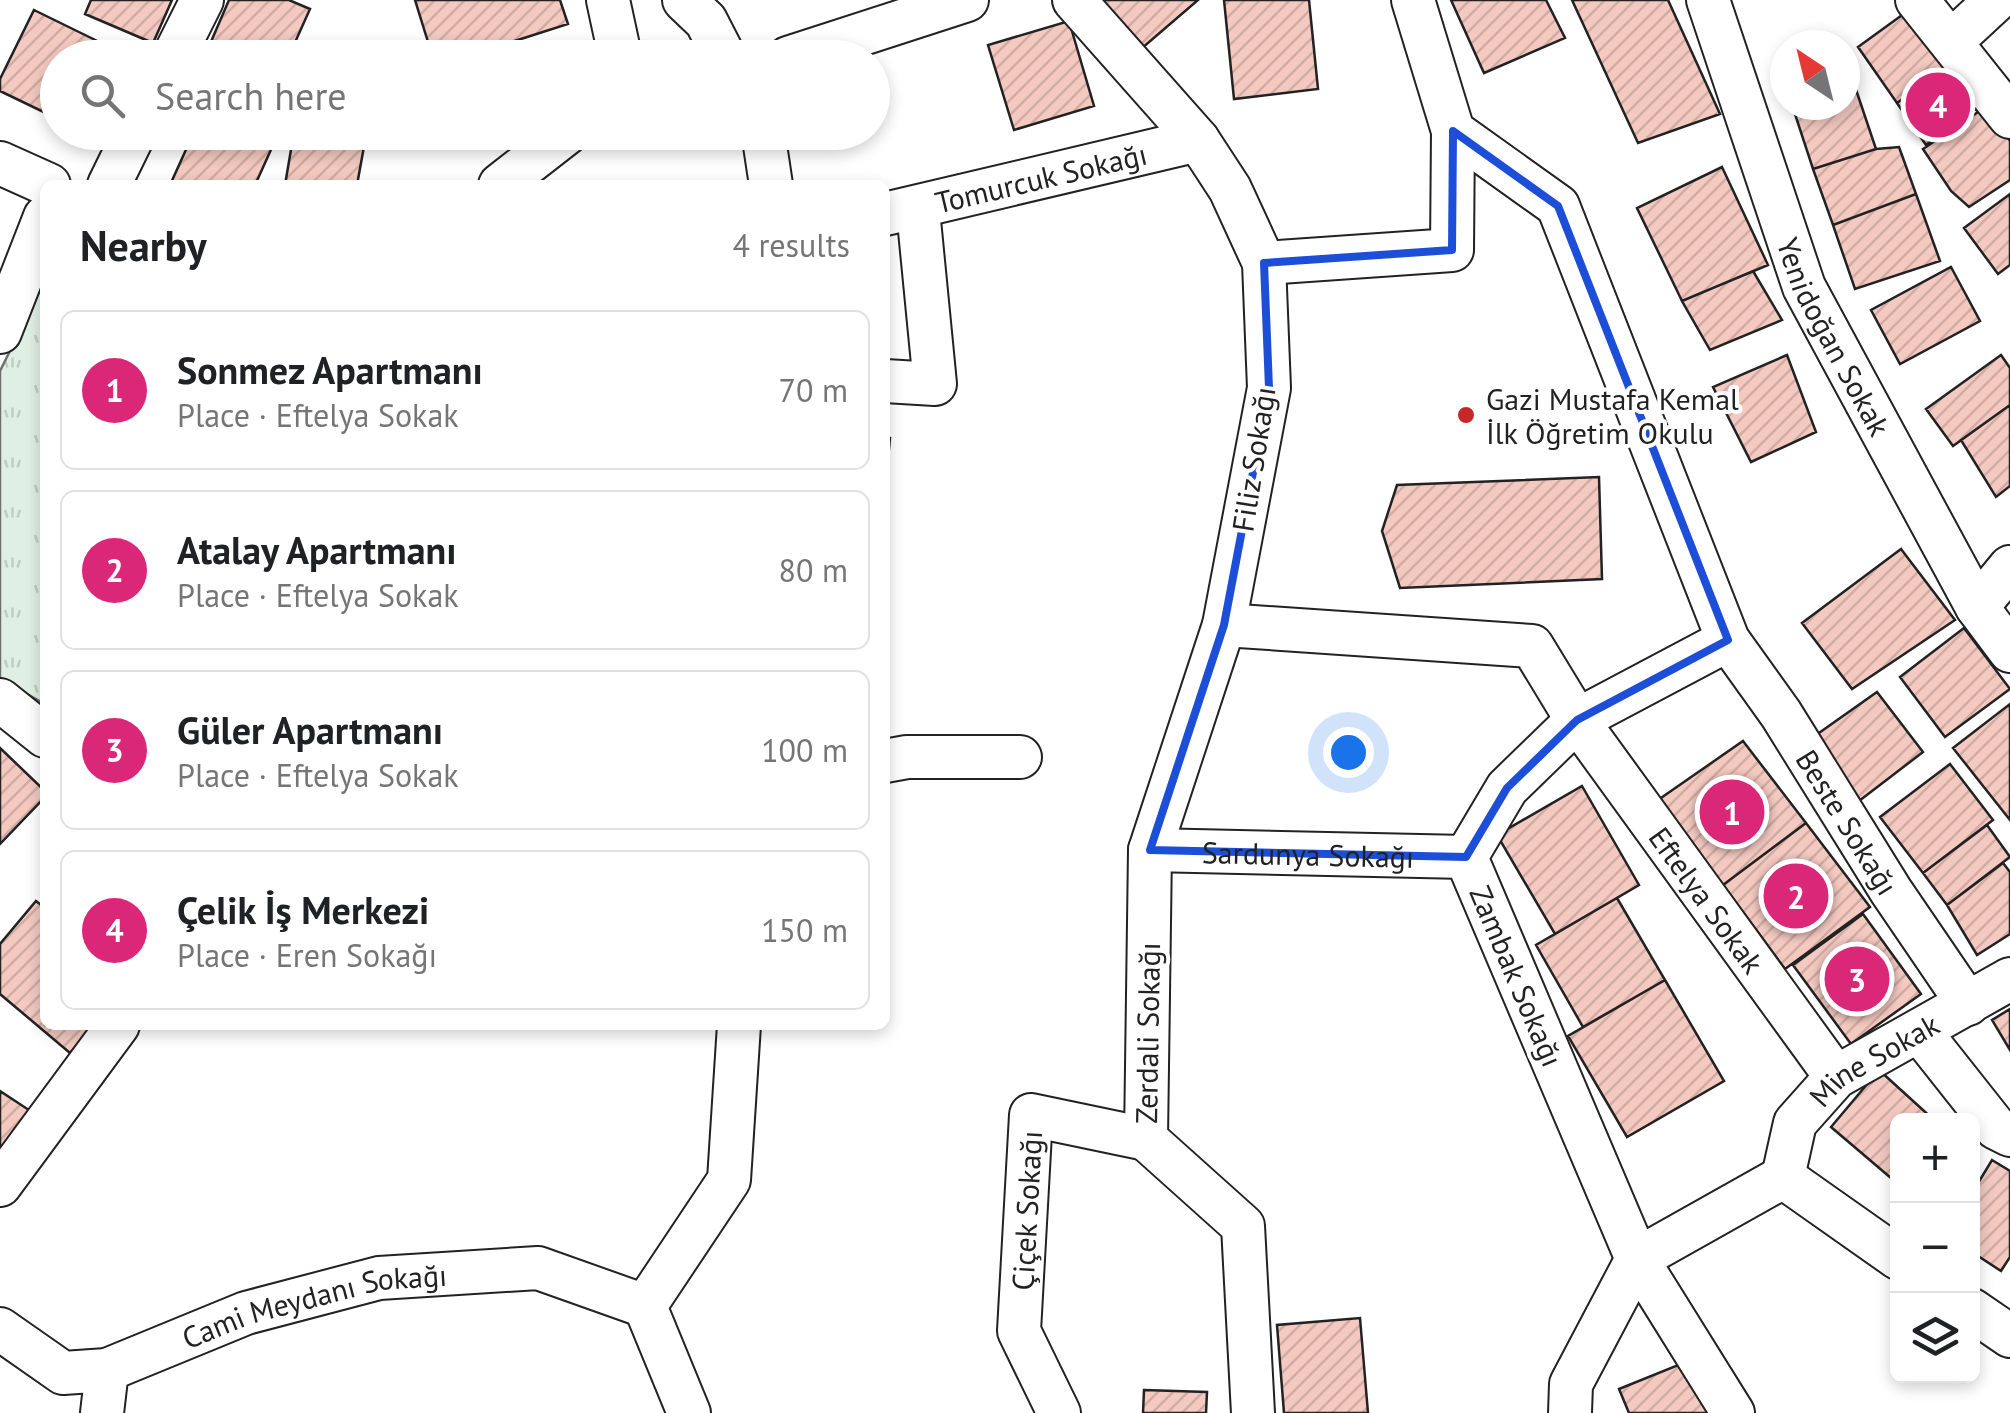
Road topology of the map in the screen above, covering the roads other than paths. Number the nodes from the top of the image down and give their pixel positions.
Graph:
1 (202, 0) edge
2 (608, 0) edge
3 (684, 0) edge
4 (967, 0) edge
5 (1074, 0) edge
6 (1413, 0) edge
7 (1708, 0) edge
8 (1917, 0) edge
9 (1996, 0) edge
10 (182, 40) edge
11 (617, 40) edge
12 (716, 40) edge
13 (844, 40) edge
14 (1952, 41) junction
15 (2010, 117) edge
16 (1453, 131) junction
17 (1198, 140) junction
18 (126, 150) edge
19 (550, 150) edge
20 (766, 150) edge
21 (0, 163) edge
22 (111, 180) edge
23 (507, 180) edge
24 (770, 180) edge
25 (40, 181) edge
26 (901, 212) edge
27 (40, 230) edge
28 (1264, 263) junction
29 (0, 332) edge
30 (890, 381) edge
31 (2010, 567) edge
32 (1977, 607) junction
33 (1224, 624) junction
34 (1728, 640) junction
35 (2010, 651) edge
36 (0, 700) edge
37 (1577, 720) junction
38 (40, 732) edge
39 (1020, 757) dead end
40 (890, 760) edge
41 (1150, 850) junction
42 (1466, 857) junction
43 (2010, 980) edge
44 (1968, 1004) junction
45 (114, 1030) edge
46 (739, 1030) edge
47 (1920, 1032) junction
48 (1836, 1077) junction
49 (2010, 1135) edge
50 (1146, 1138) junction
51 (1784, 1178) junction
52 (0, 1185) edge
53 (1890, 1252) edge
54 (1637, 1259) junction
55 (645, 1306) junction
56 (1980, 1315) edge
57 (0, 1329) edge
58 (2010, 1336) edge
59 (107, 1370) junction
60 (102, 1413) edge
61 (689, 1413) edge
62 (1059, 1413) edge
63 (1253, 1413) edge
64 (1570, 1413) edge
65 (1733, 1413) edge

1 - 10 street
2 - 11 street
3 - 12 street
4 - 13 street
5 - 17 street, Filiz Sokağı
6 - 16 street
7 - 32 street, Yenidoğan Sokak
8 - 14 street
9 - 14 street
14 - 15 street
16 - 28 street
16 - 34 street, Beste Sokağı
17 - 26 street, Tomurcuk Sokağı
17 - 28 street, Filiz Sokağı
18 - 22 street
19 - 23 street
20 - 24 street
21 - 25 street
26 - 30 street
27 - 29 street
28 - 33 street, Filiz Sokağı
31 - 32 street
32 - 35 street, Yenidoğan Sokak
33 - 37 street, Eftelya Sokak
33 - 41 street, Filiz Sokağı
34 - 37 street, Zambak Sokağı
34 - 44 street, Beste Sokağı
36 - 38 street
37 - 42 street, Zambak Sokağı
37 - 48 street, Eftelya Sokak
39 - 40 street
41 - 42 street, Sardunya Sokağı
41 - 50 street, Zerdali Sokağı
42 - 54 street, Zambak Sokağı
43 - 44 street, Mine Sokak
44 - 47 street, Mine Sokak
45 - 52 street
46 - 55 street
47 - 48 street, Mine Sokak
47 - 49 street
48 - 51 street, Mine Sokak
50 - 62 street, Çiçek Sokağı
50 - 63 street, Zerdali Sokağı
51 - 53 street
51 - 54 street
54 - 64 street
54 - 65 street, Zambak Sokağı
55 - 59 street, Cami Meydanı Sokağı
55 - 61 street
56 - 58 street
57 - 59 street, Cami Meydanı Sokağı
59 - 60 street

